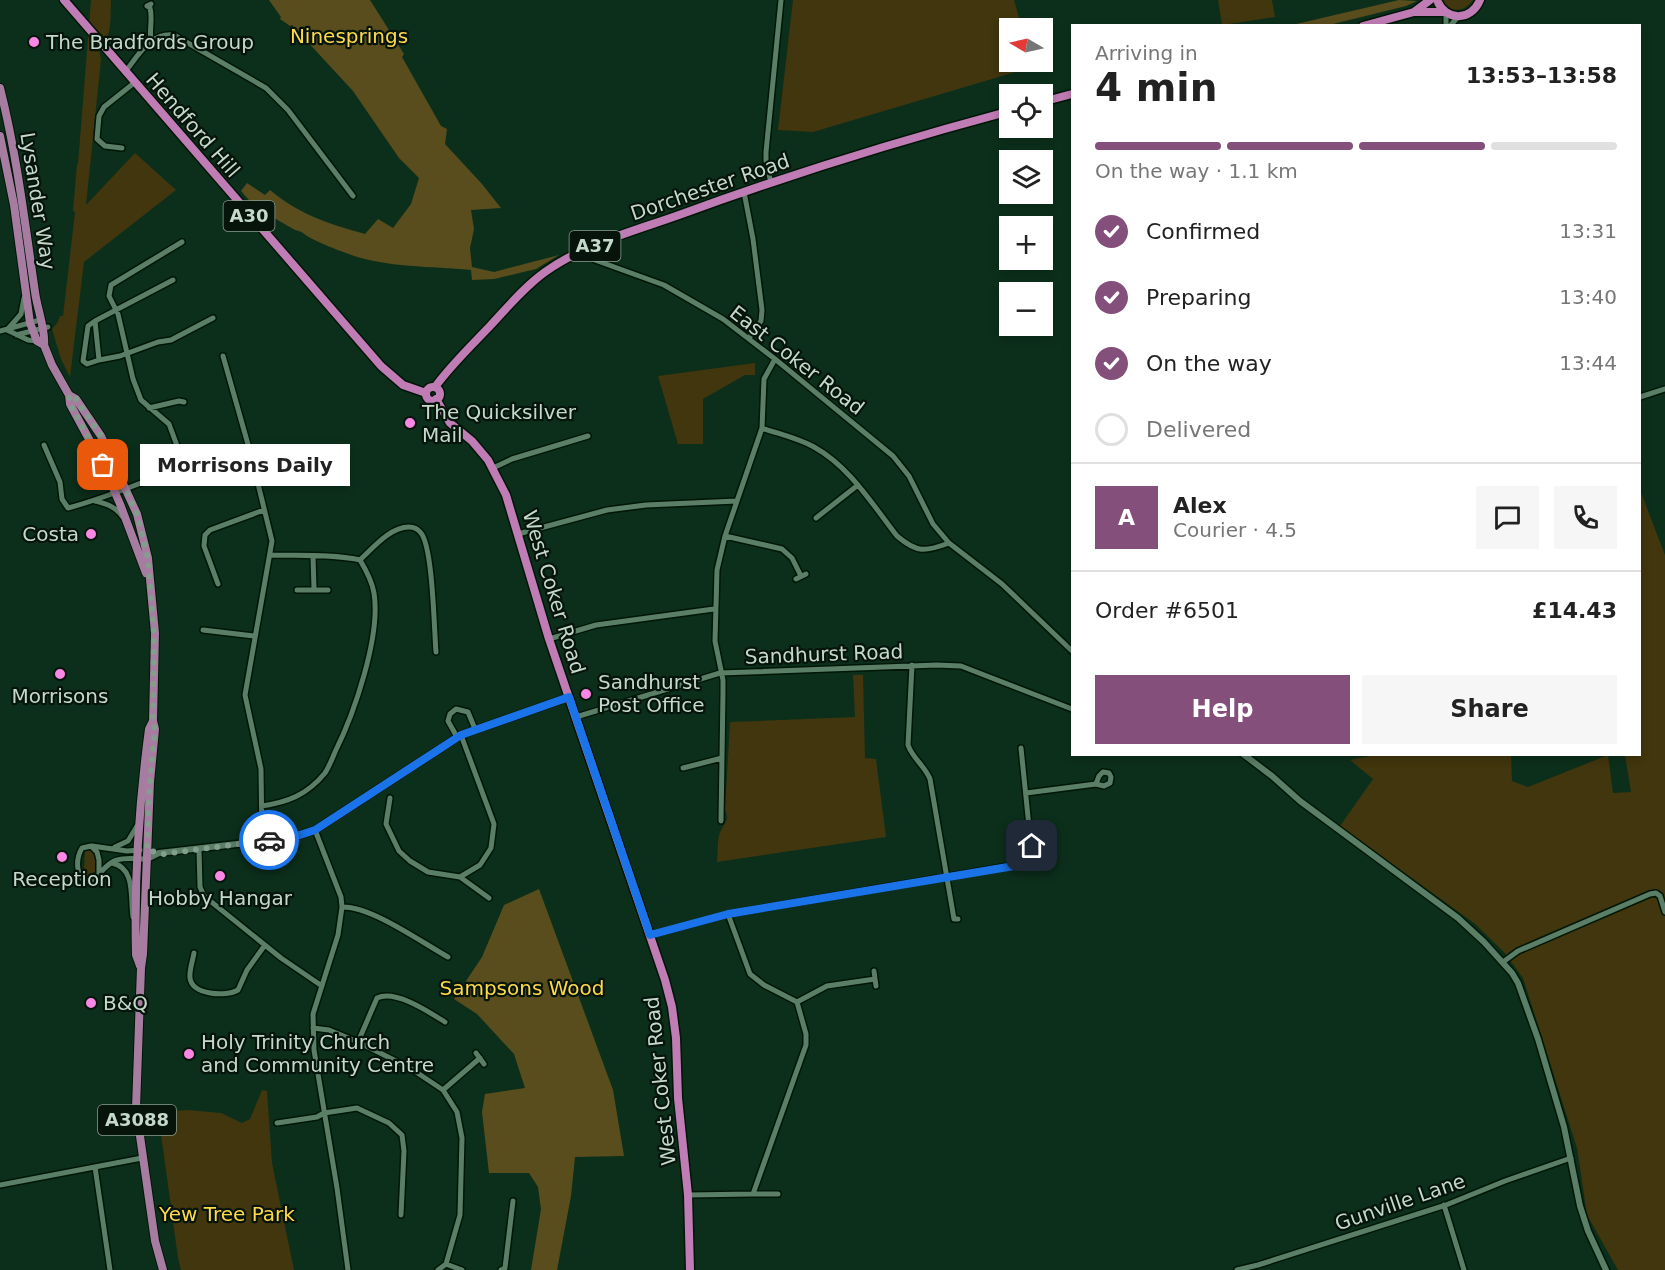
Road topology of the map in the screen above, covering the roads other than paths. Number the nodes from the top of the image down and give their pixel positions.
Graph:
1 (64, 0) edge
2 (781, 0) edge
3 (1430, 0) edge
4 (1437, 0) edge
5 (1480, 0) edge
6 (151, 4) dead end
7 (1414, 12) junction
8 (1445, 12) junction
9 (1458, 17) junction
10 (1370, 24) edge
11 (1448, 24) edge
12 (1450, 24) edge
13 (151, 40) junction
14 (125, 72) junction
15 (134, 83) junction
16 (0, 88) edge
17 (1071, 94) edge
18 (1053, 99) edge
19 (999, 114) edge
20 (0, 136) edge
21 (122, 148) dead end
22 (771, 183) junction
23 (744, 192) junction
24 (353, 196) dead end
25 (182, 242) dead end
26 (584, 251) junction
27 (173, 280) dead end
28 (25, 293) junction
29 (116, 309) junction
30 (213, 318) dead end
31 (95, 321) junction
32 (43, 325) junction
33 (31, 327) junction
34 (7, 330) junction
35 (0, 331) edge
36 (16, 335) junction
37 (748, 338) junction
38 (40, 343) junction
39 (127, 354) junction
40 (223, 356) dead end
41 (775, 359) junction
42 (99, 360) junction
43 (435, 387) junction
44 (1665, 389) edge
45 (426, 393) junction
46 (69, 395) junction
47 (1641, 397) edge
48 (436, 399) junction
49 (184, 402) dead end
50 (149, 408) junction
51 (762, 428) junction
52 (588, 436) dead end
53 (44, 445) dead end
54 (251, 454) junction
55 (185, 467) junction
56 (494, 468) junction
57 (858, 485) junction
58 (126, 488) junction
59 (114, 493) junction
60 (92, 501) junction
61 (737, 501) junction
62 (264, 510) junction
63 (816, 518) dead end
64 (127, 522) junction
65 (519, 534) junction
66 (725, 536) junction
67 (949, 543) junction
68 (271, 555) junction
69 (313, 557) junction
70 (360, 560) junction
71 (801, 576) dead end
72 (218, 584) dead end
73 (297, 590) dead end
74 (314, 590) junction
75 (328, 590) dead end
76 (152, 595) junction
77 (714, 609) junction
78 (202, 630) dead end
79 (254, 636) junction
80 (549, 639) junction
81 (1071, 650) edge
82 (436, 652) dead end
83 (912, 665) junction
84 (720, 673) junction
85 (569, 697) junction
86 (1071, 709) edge
87 (576, 717) junction
88 (153, 721) junction
89 (475, 729) junction
90 (459, 736) junction
91 (1021, 748) dead end
92 (1246, 756) edge
93 (722, 758) junction
94 (683, 768) dead end
95 (1096, 784) dead end
96 (1026, 793) junction
97 (390, 798) dead end
98 (262, 806) junction
99 (721, 820) dead end
100 (139, 822) junction
101 (315, 830) junction
102 (262, 842) junction
103 (91, 846) junction
104 (110, 847) junction
105 (137, 850) junction
106 (199, 850) junction
107 (147, 854) junction
108 (136, 859) junction
109 (110, 863) junction
110 (99, 873) junction
111 (460, 877) junction
112 (947, 877) junction
113 (489, 898) dead end
114 (342, 908) junction
115 (1665, 912) edge
116 (728, 914) junction
117 (954, 919) dead end
118 (136, 933) junction
119 (650, 935) junction
120 (265, 945) junction
121 (194, 953) dead end
122 (448, 957) dead end
123 (193, 961) junction
124 (200, 962) dead end
125 (1503, 962) junction
126 (141, 968) junction
127 (874, 971) dead end
128 (875, 979) junction
129 (322, 986) junction
130 (876, 986) dead end
131 (797, 1002) junction
132 (445, 1022) dead end
133 (314, 1028) junction
134 (358, 1042) junction
135 (480, 1058) dead end
136 (443, 1090) junction
137 (324, 1113) junction
138 (277, 1122) dead end
139 (142, 1158) junction
140 (1571, 1158) junction
141 (95, 1167) junction
142 (0, 1185) edge
143 (753, 1194) junction
144 (778, 1194) dead end
145 (688, 1195) junction
146 (513, 1201) dead end
147 (1444, 1205) junction
148 (401, 1215) dead end
149 (446, 1264) junction
150 (110, 1270) edge
151 (163, 1270) edge
152 (348, 1270) edge
153 (438, 1270) edge
154 (462, 1270) edge
155 (501, 1270) edge
156 (690, 1270) edge
157 (1237, 1270) edge
158 (1464, 1270) edge
159 (1606, 1270) edge

1 - 14 highway, Hendford Hill / A30
2 - 22 street
3 - 7 highway
4 - 8 highway
5 - 9 highway
6 - 13 street
7 - 8 highway
7 - 10 highway
8 - 9 highway
8 - 11 street
9 - 12 street
13 - 14 street
13 - 24 street
14 - 15 highway, Hendford Hill / A30
15 - 21 street
15 - 45 highway, Hendford Hill / A30
16 - 32 main road, Lysander Way / A3088
17 - 18 highway
19 - 22 highway, Dorchester Road / A37
20 - 28 main road, Lysander Way / A3088
22 - 23 highway, Dorchester Road / A37
23 - 26 highway, Dorchester Road / A37
23 - 37 street
25 - 29 street
26 - 37 street, East Coker Road
26 - 43 highway, Dorchester Road / A37
27 - 29 street
28 - 33 main road, Lysander Way / A3088
28 - 34 street
29 - 31 street
29 - 39 street
30 - 39 street
31 - 42 street
31 - 42 street
32 - 33 street
32 - 38 main road, A3088
33 - 34 street
33 - 36 street
33 - 38 main road, A3088
34 - 35 street
34 - 36 street
36 - 38 street
37 - 41 street, East Coker Road
38 - 46 main road, A3088
39 - 42 street
39 - 50 street
40 - 54 street
41 - 51 street
41 - 67 street, East Coker Road
43 - 45 highway
43 - 48 highway
44 - 47 street
45 - 48 highway
46 - 58 main road, A3088
46 - 59 main road, A3088
48 - 56 highway, West Coker Road
49 - 50 street
50 - 55 street
51 - 57 street
51 - 61 street
52 - 56 street
53 - 60 street
54 - 55 street
54 - 62 street
55 - 58 street
56 - 65 highway, West Coker Road
57 - 63 street
57 - 67 street
58 - 59 street
58 - 76 main road, A3088
59 - 60 street
59 - 64 main road, A3088
60 - 64 street
61 - 65 street
61 - 66 street
62 - 68 street
62 - 72 street
64 - 76 main road, A3088
65 - 80 highway, West Coker Road
66 - 71 street
66 - 77 street
67 - 81 street, East Coker Road
68 - 69 street
68 - 79 street
69 - 70 street
69 - 74 street
70 - 82 street
70 - 98 street
73 - 74 street
74 - 75 street
76 - 88 main road, A3088
77 - 80 street
77 - 84 street
78 - 79 street
79 - 98 street
80 - 85 highway, West Coker Road
83 - 84 street, Sandhurst Road
83 - 86 street, Sandhurst Road
83 - 112 street
84 - 87 street, Sandhurst Road
84 - 93 street
85 - 87 highway, West Coker Road
85 - 89 street
87 - 119 highway, West Coker Road
88 - 100 main road, A3088
88 - 107 main road, A3088
89 - 90 street
89 - 90 street
90 - 101 street
90 - 111 street
91 - 96 street
92 - 125 street
93 - 94 street
93 - 99 street
95 - 96 street
96 - 112 street
97 - 111 street
98 - 102 street
100 - 104 street
100 - 105 main road, A3088
101 - 102 street
101 - 114 street
102 - 106 street
103 - 104 street
103 - 110 street
103 - 110 street
104 - 105 street
105 - 107 street
105 - 108 main road, A3088
106 - 107 street
106 - 120 street
107 - 108 street
107 - 126 main road, A3088
108 - 109 street
108 - 118 main road, A3088
109 - 110 street
109 - 118 street
111 - 113 street
112 - 116 street
112 - 117 street
114 - 122 street
114 - 129 street
115 - 125 street
116 - 119 street
116 - 131 street
118 - 126 main road, A3088
119 - 145 highway, West Coker Road
120 - 123 street
120 - 129 street
121 - 123 street
123 - 124 street
125 - 140 street
126 - 139 main road, A3088
127 - 128 street
128 - 130 street
128 - 131 street
129 - 133 street
131 - 143 street
132 - 134 street
133 - 134 street
133 - 137 street
134 - 136 street
135 - 136 street
136 - 149 street
137 - 138 street
137 - 148 street
137 - 152 street
139 - 141 street
139 - 151 main road, A3088
140 - 147 street, Gunville Lane
140 - 159 street
141 - 142 street
141 - 150 street
143 - 144 street
143 - 145 street
145 - 156 highway, West Coker Road
146 - 155 street
147 - 157 street, Gunville Lane
147 - 158 street
149 - 153 street
149 - 154 street

